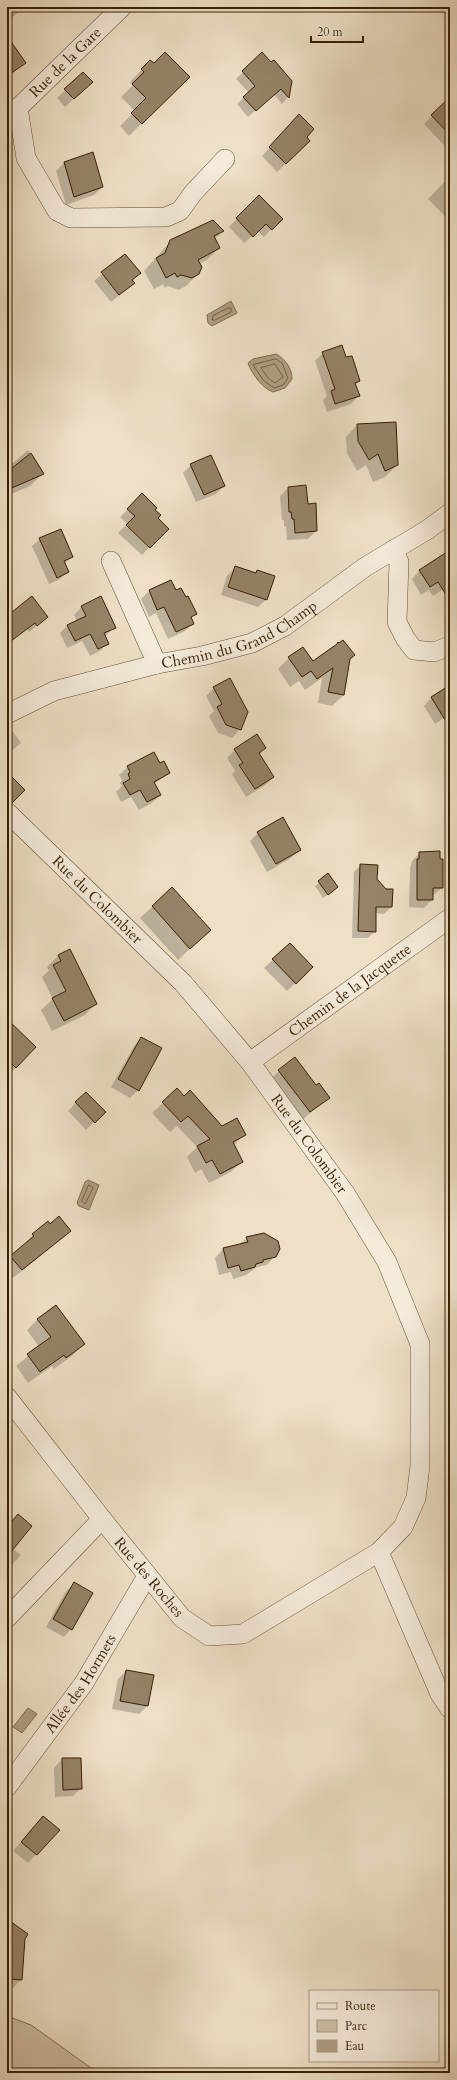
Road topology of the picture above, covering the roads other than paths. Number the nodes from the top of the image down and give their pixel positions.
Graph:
1 (122, 7) edge
2 (13, 111) edge
3 (225, 159) dead end
4 (450, 513) edge
5 (393, 550) junction
6 (111, 561) dead end
7 (450, 646) edge
8 (157, 664) junction
9 (7, 714) edge
10 (7, 812) edge
11 (450, 918) edge
12 (250, 1062) junction
13 (7, 1397) edge
14 (102, 1520) junction
15 (379, 1552) junction
16 (146, 1576) junction
17 (7, 1618) edge
18 (450, 1709) edge
19 (7, 1787) edge

1 - 2 street, Rue de la Gare
2 - 3 street
4 - 5 street, Chemin du Grand Champ
5 - 7 street
5 - 8 street, Chemin du Grand Champ
6 - 8 street
8 - 9 street, Chemin du Grand Champ
10 - 12 street, Rue du Colombier
11 - 12 street, Chemin de la Jacquette
12 - 15 street, Rue du Colombier
13 - 14 street, Rue des Roches
14 - 16 street, Rue des Roches
14 - 17 street
15 - 16 street, Rue des Roches
15 - 18 street
16 - 19 street, Allée des Hormets

